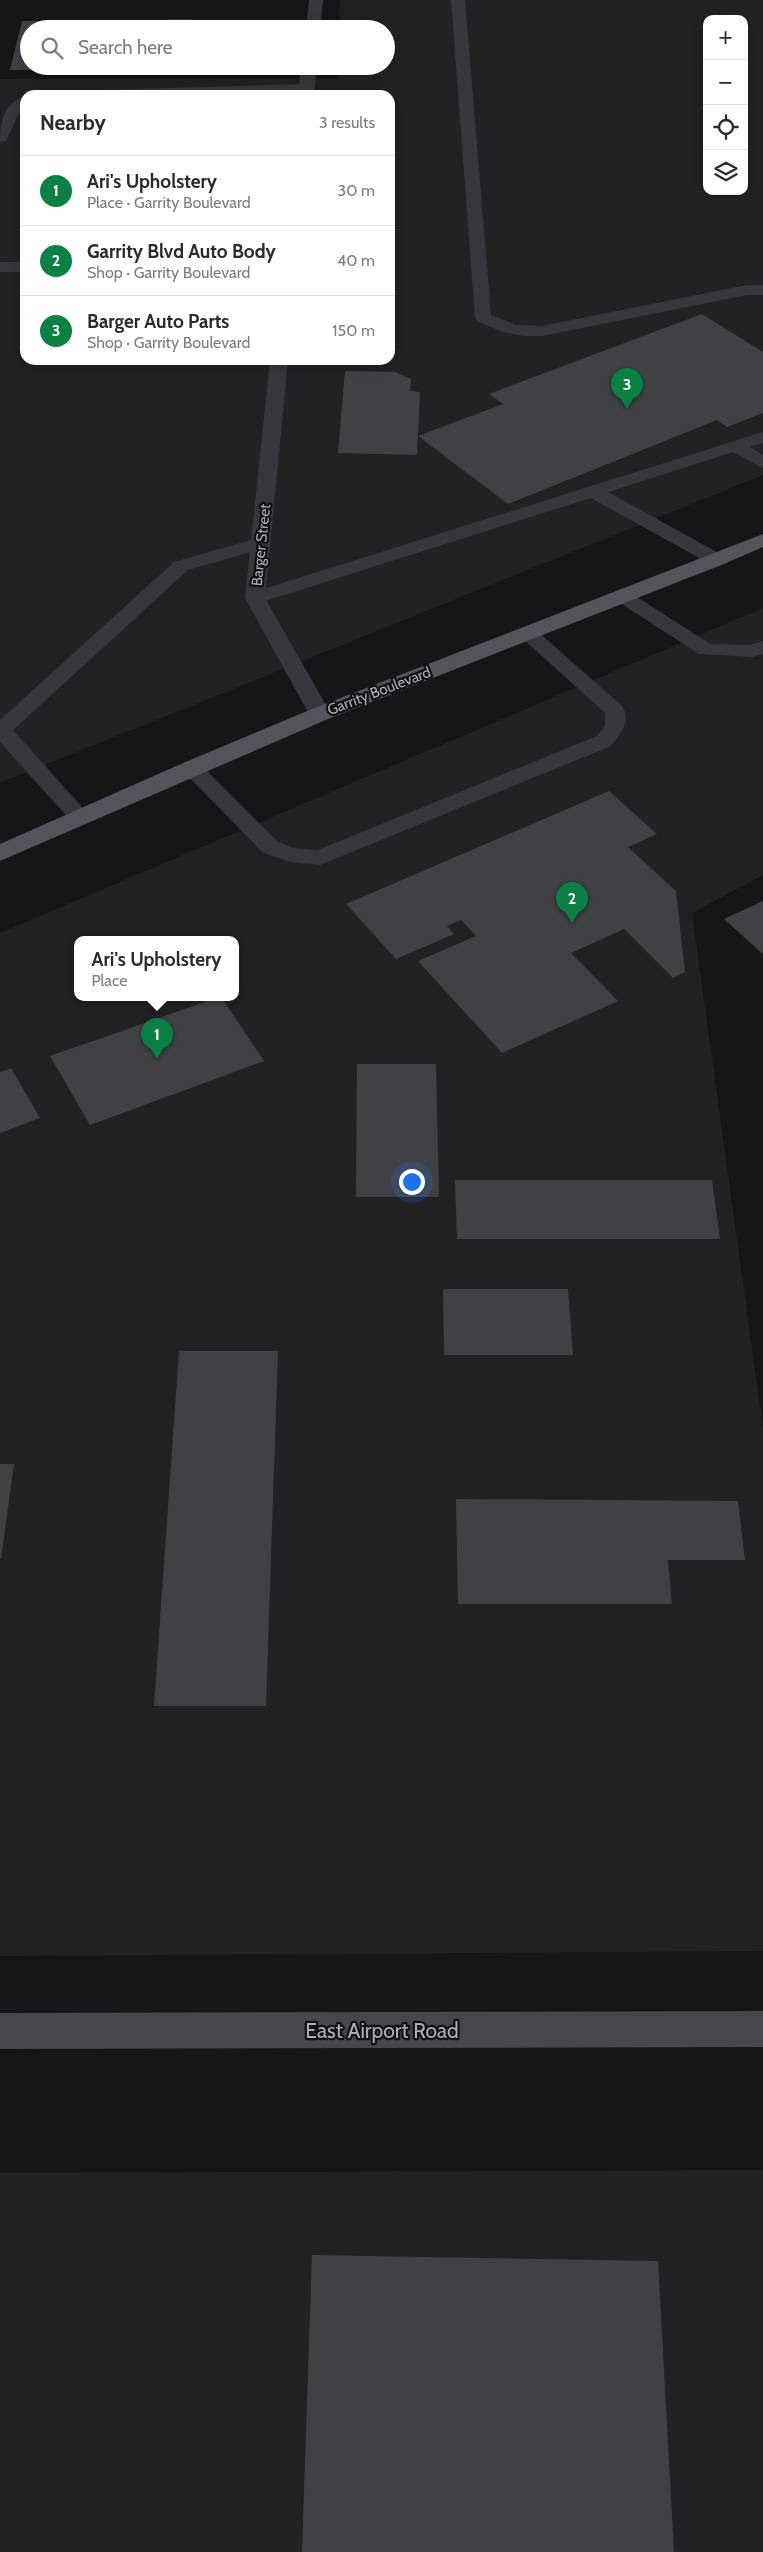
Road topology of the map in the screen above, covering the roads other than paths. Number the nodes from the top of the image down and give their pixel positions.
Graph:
1 (316, 0) edge
2 (458, 0) edge
3 (314, 20) edge
4 (308, 75) edge
5 (306, 90) edge
6 (20, 105) edge
7 (1, 138) edge
8 (0, 267) edge
9 (20, 267) edge
10 (763, 290) edge
11 (279, 365) edge
12 (763, 437) edge
13 (735, 446) junction
14 (763, 463) edge
15 (593, 491) junction
16 (763, 540) edge
17 (261, 543) junction
18 (717, 560) junction
19 (624, 596) junction
20 (255, 598) junction
21 (528, 633) junction
22 (760, 650) edge
23 (320, 714) junction
24 (1, 731) edge
25 (190, 768) junction
26 (80, 817) junction
27 (0, 853) edge
28 (763, 2029) edge
29 (0, 2031) edge

1 - 3 street
2 - 10 lane
4 - 5 street
6 - 7 lane
8 - 9 lane
11 - 17 street, Barger Street
12 - 13 lane
13 - 14 lane
13 - 15 lane
15 - 18 lane
15 - 20 lane
16 - 18 main road, Garrity Boulevard
17 - 20 street, Barger Street
17 - 24 lane
18 - 19 main road, Garrity Boulevard
19 - 21 main road, Garrity Boulevard
19 - 22 lane
20 - 23 street, Barger Street
21 - 23 main road, Garrity Boulevard
21 - 25 lane
23 - 25 main road, Garrity Boulevard
24 - 26 lane
25 - 26 main road, Garrity Boulevard
26 - 27 main road, Garrity Boulevard
28 - 29 street, East Airport Road

